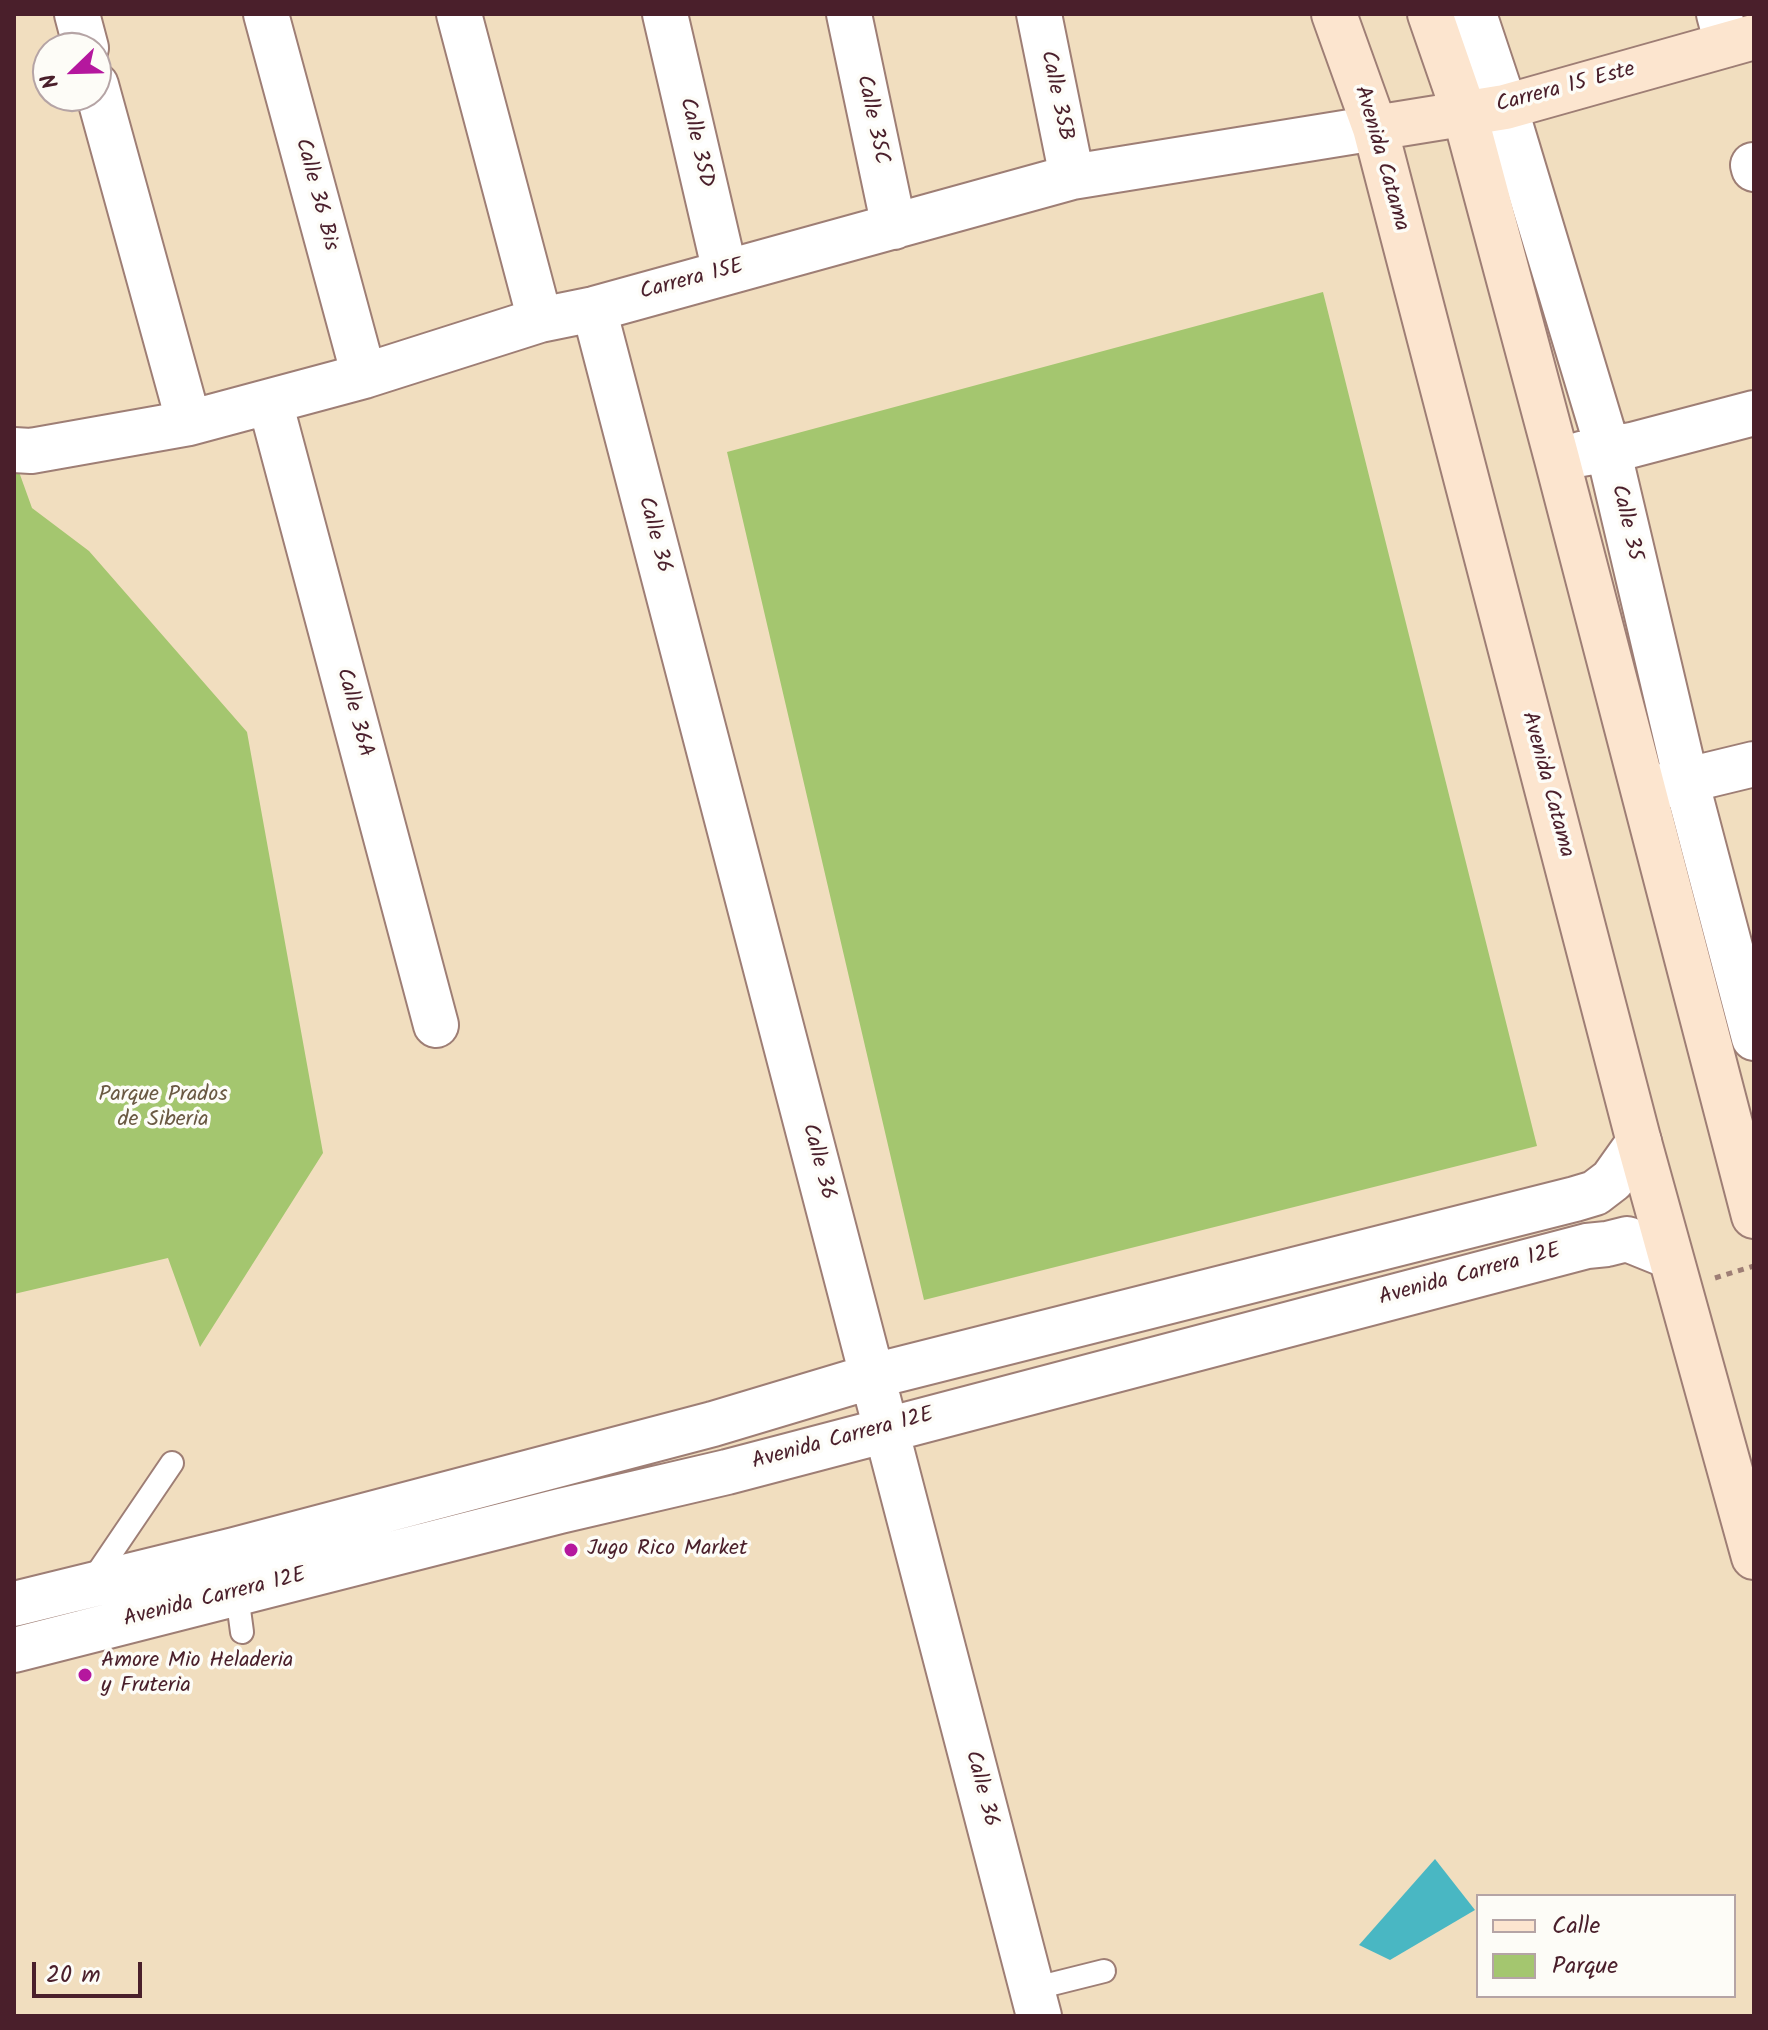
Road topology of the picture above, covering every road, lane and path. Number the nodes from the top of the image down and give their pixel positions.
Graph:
1 (266, 14) edge
2 (459, 14) edge
3 (665, 14) edge
4 (849, 14) edge
5 (1039, 14) edge
6 (1334, 14) edge
7 (1430, 14) edge
8 (1474, 14) edge
9 (1734, 31) edge
10 (1485, 111) junction
11 (103, 112) edge
12 (1375, 128) junction
13 (1072, 177) junction
14 (894, 227) junction
15 (725, 272) junction
16 (594, 309) junction
17 (540, 320) junction
18 (364, 376) junction
19 (270, 402) junction
20 (1754, 413) edge
21 (189, 423) junction
22 (1608, 449) junction
23 (14, 450) edge
24 (1557, 459) junction
25 (1754, 764) edge
26 (1686, 780) junction
27 (1642, 791) junction
28 (436, 1025) dead end
29 (1754, 1038) edge
30 (1639, 1142) junction
31 (1754, 1216) edge
32 (1669, 1256) junction
33 (873, 1376) junction
34 (713, 1424) junction
35 (885, 1429) junction
36 (172, 1463) dead end
37 (727, 1472) junction
38 (234, 1550) junction
39 (1754, 1557) edge
40 (88, 1586) junction
41 (14, 1604) edge
42 (239, 1612) junction
43 (14, 1650) edge
44 (1104, 1971) dead end
45 (1035, 2002) edge

1 - 18 street, Calle 36 Bis
2 - 17 street
3 - 15 street, Calle 35D
4 - 14 street, Calle 35C
5 - 13 street, Calle 35B
6 - 12 main road, Avenida Catama
7 - 10 main road
8 - 10 street, Calle 35
9 - 10 main road, Carrera 15 Este
10 - 12 main road, Carrera 15 Este
10 - 22 street, Calle 35
10 - 24 main road
11 - 21 street
12 - 13 street, Carrera 15E
12 - 30 main road, Avenida Catama
13 - 14 street, Carrera 15E
14 - 15 street, Carrera 15E
15 - 16 street, Carrera 15E
16 - 17 street, Carrera 15E
16 - 33 street, Calle 36
17 - 18 street, Carrera 15E
18 - 19 street, Carrera 15E
19 - 21 street, Carrera 15E
19 - 28 street, Calle 36A
20 - 22 street
21 - 23 street, Carrera 15E
22 - 24 street
22 - 26 street, Calle 35
24 - 27 main road
25 - 26 street
26 - 27 street
26 - 29 street, Calle 35
27 - 31 main road
30 - 32 main road, Avenida Catama
30 - 33 street, Avenida Carrera 12E
32 - 35 street, Avenida Carrera 12E
32 - 39 main road, Avenida Catama
33 - 34 street, Avenida Carrera 12E
33 - 35 street, Calle 36
34 - 37 street
34 - 38 street, Avenida Carrera 12E
35 - 37 street, Avenida Carrera 12E
35 - 45 street, Calle 36
36 - 40 lane
37 - 42 street, Avenida Carrera 12E
38 - 40 street, Avenida Carrera 12E
38 - 42 lane
40 - 41 street, Avenida Carrera 12E
42 - 43 street, Avenida Carrera 12E
44 - 45 lane

